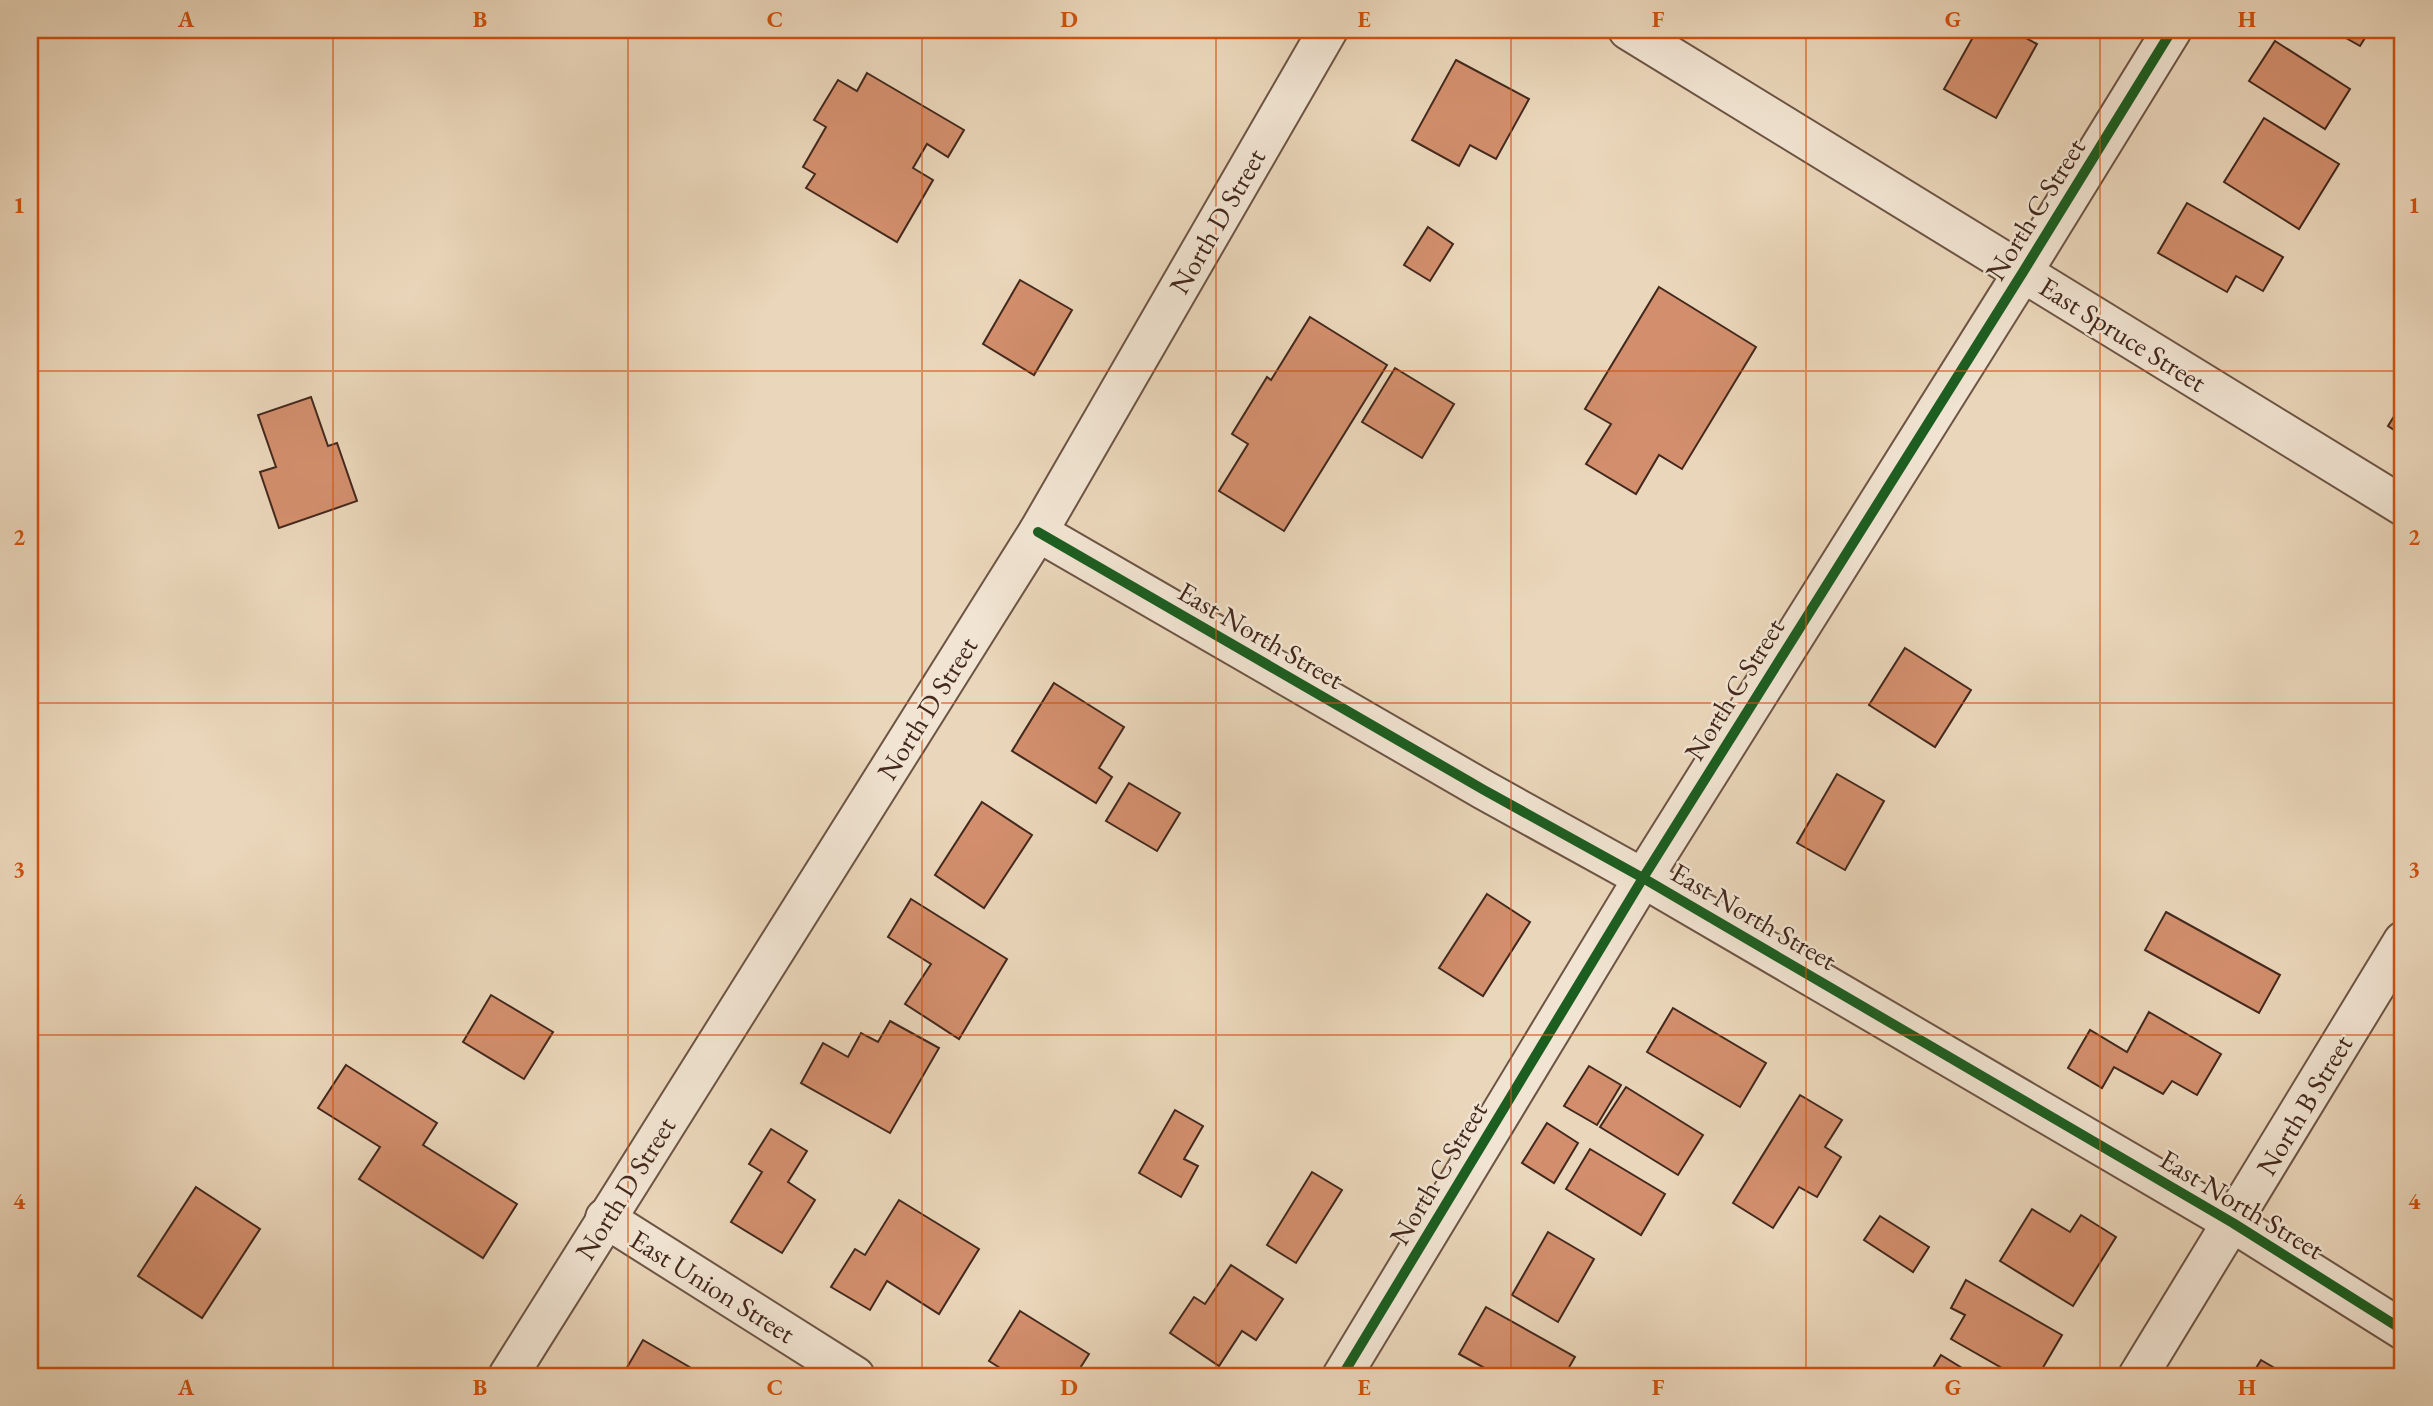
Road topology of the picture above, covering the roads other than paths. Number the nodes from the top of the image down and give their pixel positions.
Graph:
1 (1328, 30) edge
2 (1628, 30) edge
3 (2172, 30) edge
4 (2023, 272) junction
5 (2403, 506) edge
6 (1038, 532) junction
7 (1643, 878) junction
8 (2403, 941) edge
9 (606, 1218) junction
10 (2233, 1223) junction
11 (2403, 1331) edge
12 (508, 1376) edge
13 (855, 1376) edge
14 (1342, 1376) edge
15 (2138, 1376) edge

1 - 6 street, North D Street
2 - 4 street, East Spruce Street
3 - 4 street, North C Street
4 - 5 street, East Spruce Street
4 - 7 street, North C Street
6 - 7 street, East North Street
6 - 9 street, North D Street
7 - 10 street, East North Street
7 - 14 street, North C Street
8 - 10 street, North B Street
9 - 12 street, North D Street
9 - 13 street, East Union Street
10 - 11 street, East North Street
10 - 15 street, North B Street

